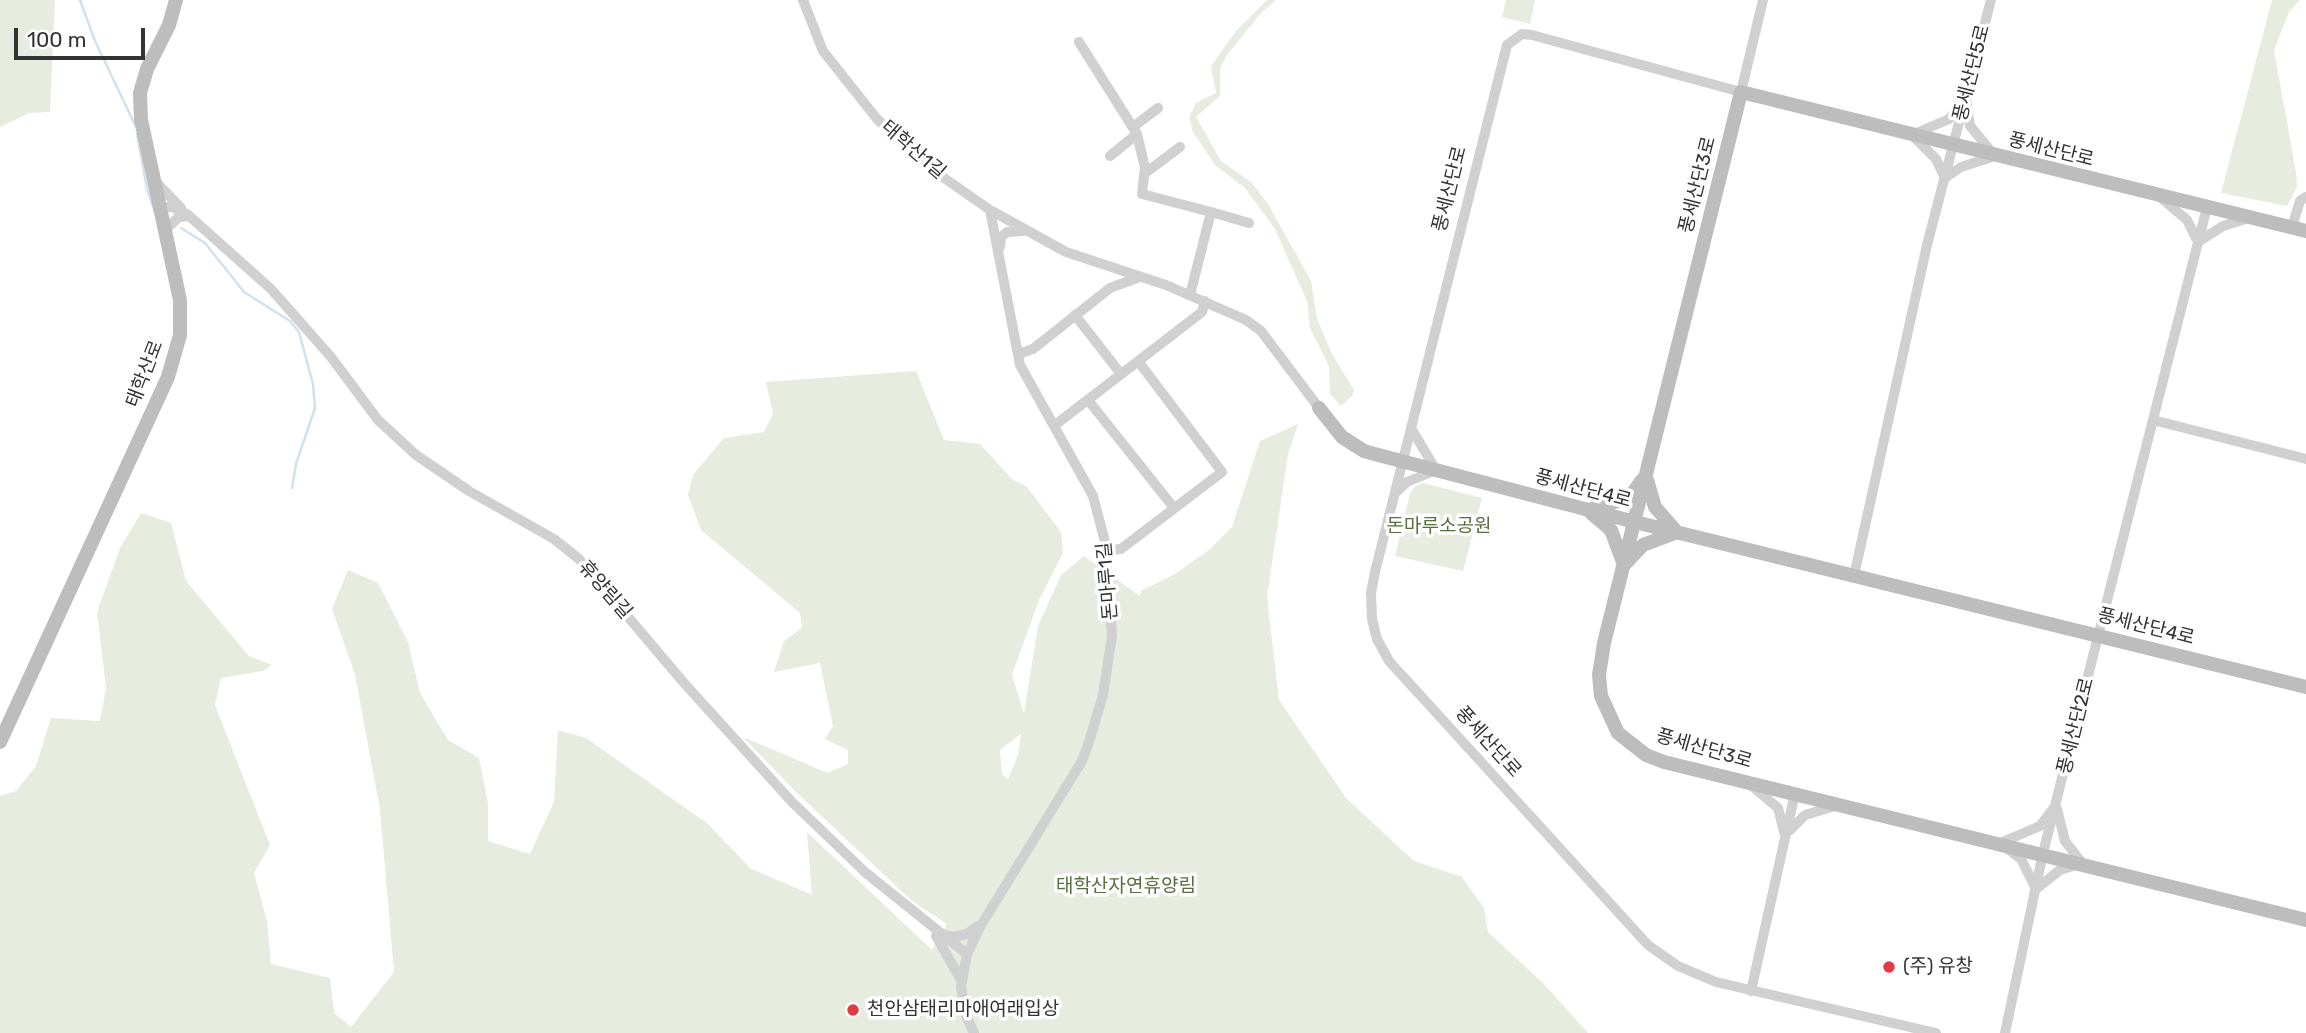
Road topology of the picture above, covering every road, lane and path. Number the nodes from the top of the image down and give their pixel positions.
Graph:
1 (176, 0) edge
2 (803, 0) edge
3 (1763, 0) edge
4 (1991, 0) edge
5 (1079, 42) dead end
6 (1741, 92) junction
7 (1966, 98) junction
8 (1158, 108) dead end
9 (1135, 130) junction
10 (1912, 135) junction
11 (1954, 146) junction
12 (1180, 147) dead end
13 (1110, 156) dead end
14 (1994, 156) junction
15 (1144, 174) junction
16 (1945, 178) junction
17 (154, 180) junction
18 (2160, 197) junction
19 (2306, 197) edge
20 (2207, 206) junction
21 (160, 207) junction
22 (990, 210) junction
23 (1211, 212) junction
24 (189, 216) junction
25 (2249, 218) junction
26 (1249, 223) dead end
27 (2299, 229) edge
28 (165, 230) junction
29 (1026, 231) junction
30 (2198, 242) junction
31 (999, 251) junction
32 (1103, 265) junction
33 (1138, 277) junction
34 (1111, 288) junction
35 (1189, 295) junction
36 (1205, 301) junction
37 (1075, 315) junction
38 (1018, 354) junction
39 (1138, 361) junction
40 (1121, 374) junction
41 (1088, 400) junction
42 (1319, 408) joint
43 (2153, 420) junction
44 (1055, 425) junction
45 (1410, 428) junction
46 (2306, 459) edge
47 (1402, 461) junction
48 (1436, 470) junction
49 (1646, 475) junction
50 (1394, 493) junction
51 (1174, 509) junction
52 (1587, 510) junction
53 (1634, 522) junction
54 (1678, 533) junction
55 (1106, 551) junction
56 (1624, 565) junction
57 (1854, 576) junction
58 (2100, 635) junction
59 (2306, 687) edge
60 (0, 742) edge
61 (1744, 781) junction
62 (1795, 793) junction
63 (1842, 804) junction
64 (2056, 805) junction
65 (1785, 837) junction
66 (2000, 843) junction
67 (2043, 853) junction
68 (2082, 863) junction
69 (2036, 889) junction
70 (2306, 920) edge
71 (924, 922) junction
72 (982, 924) junction
73 (936, 932) junction
74 (967, 954) junction
75 (962, 983) junction
76 (1751, 991) junction
77 (974, 1033) edge
78 (1936, 1033) edge
79 (2005, 1033) edge

1 - 17 street, 태학산로
2 - 22 street, 태학산1길
3 - 6 street
4 - 7 street, 풍세산단5로
5 - 9 street
6 - 10 street, 풍세산단로
6 - 45 street, 풍세산단로
6 - 49 street, 풍세산단3로
7 - 10 street
7 - 11 street, 풍세산단5로
7 - 14 street
8 - 9 street
9 - 13 street
9 - 15 street
10 - 11 street, 풍세산단로
10 - 16 street
11 - 14 street, 풍세산단로
11 - 16 street
12 - 15 street
14 - 16 street
14 - 18 street, 풍세산단로
15 - 23 street
16 - 57 street
17 - 21 street, 태학산로
17 - 24 street
18 - 20 street, 풍세산단로
18 - 30 street
19 - 27 street
20 - 25 street, 풍세산단로
20 - 30 street, 풍세산단2로
21 - 24 street, 휴양림길
21 - 28 street, 태학산로
22 - 29 street
22 - 31 street, 돈마루1길
23 - 26 street
23 - 35 street
24 - 28 street
24 - 71 street, 휴양림길
25 - 27 street, 풍세산단로
25 - 30 street
28 - 60 street, 태학산로
29 - 31 street
29 - 32 street
30 - 43 street, 풍세산단2로
31 - 38 street, 돈마루1길
32 - 33 street
32 - 34 street
33 - 34 street
33 - 35 street
34 - 37 street
35 - 36 street
36 - 39 street
36 - 42 street
37 - 38 street
37 - 40 street
38 - 44 street, 돈마루1길
39 - 40 street
39 - 51 street
40 - 41 street
41 - 44 street
41 - 51 street
42 - 47 street, 풍세산단4로
43 - 46 street
43 - 58 street, 풍세산단2로
44 - 55 street, 돈마루1길
45 - 47 street, 풍세산단로
45 - 48 street
47 - 48 street, 풍세산단4로
47 - 50 street, 풍세산단로
48 - 50 street
48 - 52 street, 풍세산단4로
49 - 52 street
49 - 53 street, 풍세산단3로
49 - 54 street
50 - 76 street, 풍세산단로
51 - 55 street
52 - 53 street, 풍세산단4로
52 - 56 street
53 - 54 street, 풍세산단4로
53 - 56 street, 풍세산단3로
54 - 56 street
54 - 57 street, 풍세산단4로
55 - 72 street, 돈마루1길
56 - 61 street, 풍세산단3로
57 - 58 street, 풍세산단4로
58 - 59 street, 풍세산단4로
58 - 64 street, 풍세산단2로
61 - 62 street, 풍세산단3로
61 - 65 street
62 - 63 street, 풍세산단3로
62 - 65 street
63 - 65 street
63 - 66 street, 풍세산단3로
64 - 66 street
64 - 67 street, 풍세산단2로
64 - 68 street
65 - 76 street
66 - 67 street, 풍세산단3로
66 - 69 street
67 - 68 street, 풍세산단3로
67 - 69 street, 풍세산단2로
68 - 69 street
68 - 70 street, 풍세산단3로
69 - 79 street, 풍세산단2로
71 - 73 street, 휴양림길
71 - 75 street
72 - 73 street
72 - 74 street, 돈마루1길
73 - 74 street, 휴양림길
74 - 75 street
75 - 77 street
76 - 78 street, 풍세산단로

